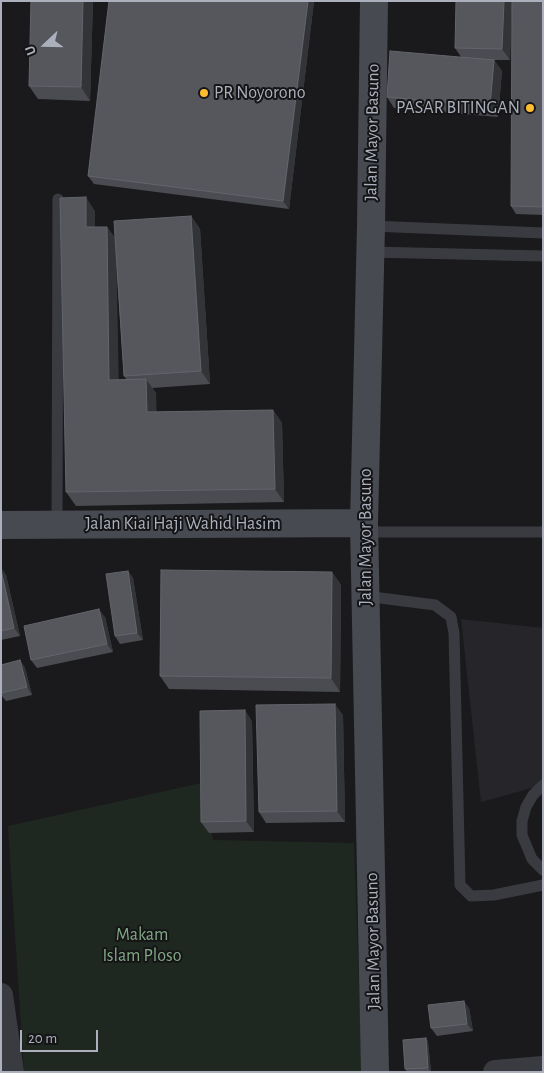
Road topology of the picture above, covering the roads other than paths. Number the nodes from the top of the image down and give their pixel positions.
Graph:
1 (374, 1) edge
2 (58, 199) edge
3 (543, 234) edge
4 (371, 239) junction
5 (543, 256) edge
6 (57, 524) junction
7 (1, 525) edge
8 (364, 527) junction
9 (543, 532) edge
10 (365, 596) junction
11 (543, 785) edge
12 (543, 870) edge
13 (543, 885) edge
14 (1, 995) edge
15 (539, 1069) edge
16 (12, 1072) edge
17 (375, 1072) edge
18 (495, 1072) edge

1 - 4 main road, Jalan Mayor Basuno
2 - 6 lane
3 - 4 lane
4 - 5 lane
4 - 8 main road, Jalan Mayor Basuno
6 - 7 main road, Jalan Kiai Haji Wahid Hasim
6 - 8 main road, Jalan Kiai Haji Wahid Hasim
8 - 9 lane
8 - 10 main road, Jalan Mayor Basuno
10 - 13 lane
10 - 17 main road, Jalan Mayor Basuno
11 - 12 lane
14 - 16 street
15 - 18 street

